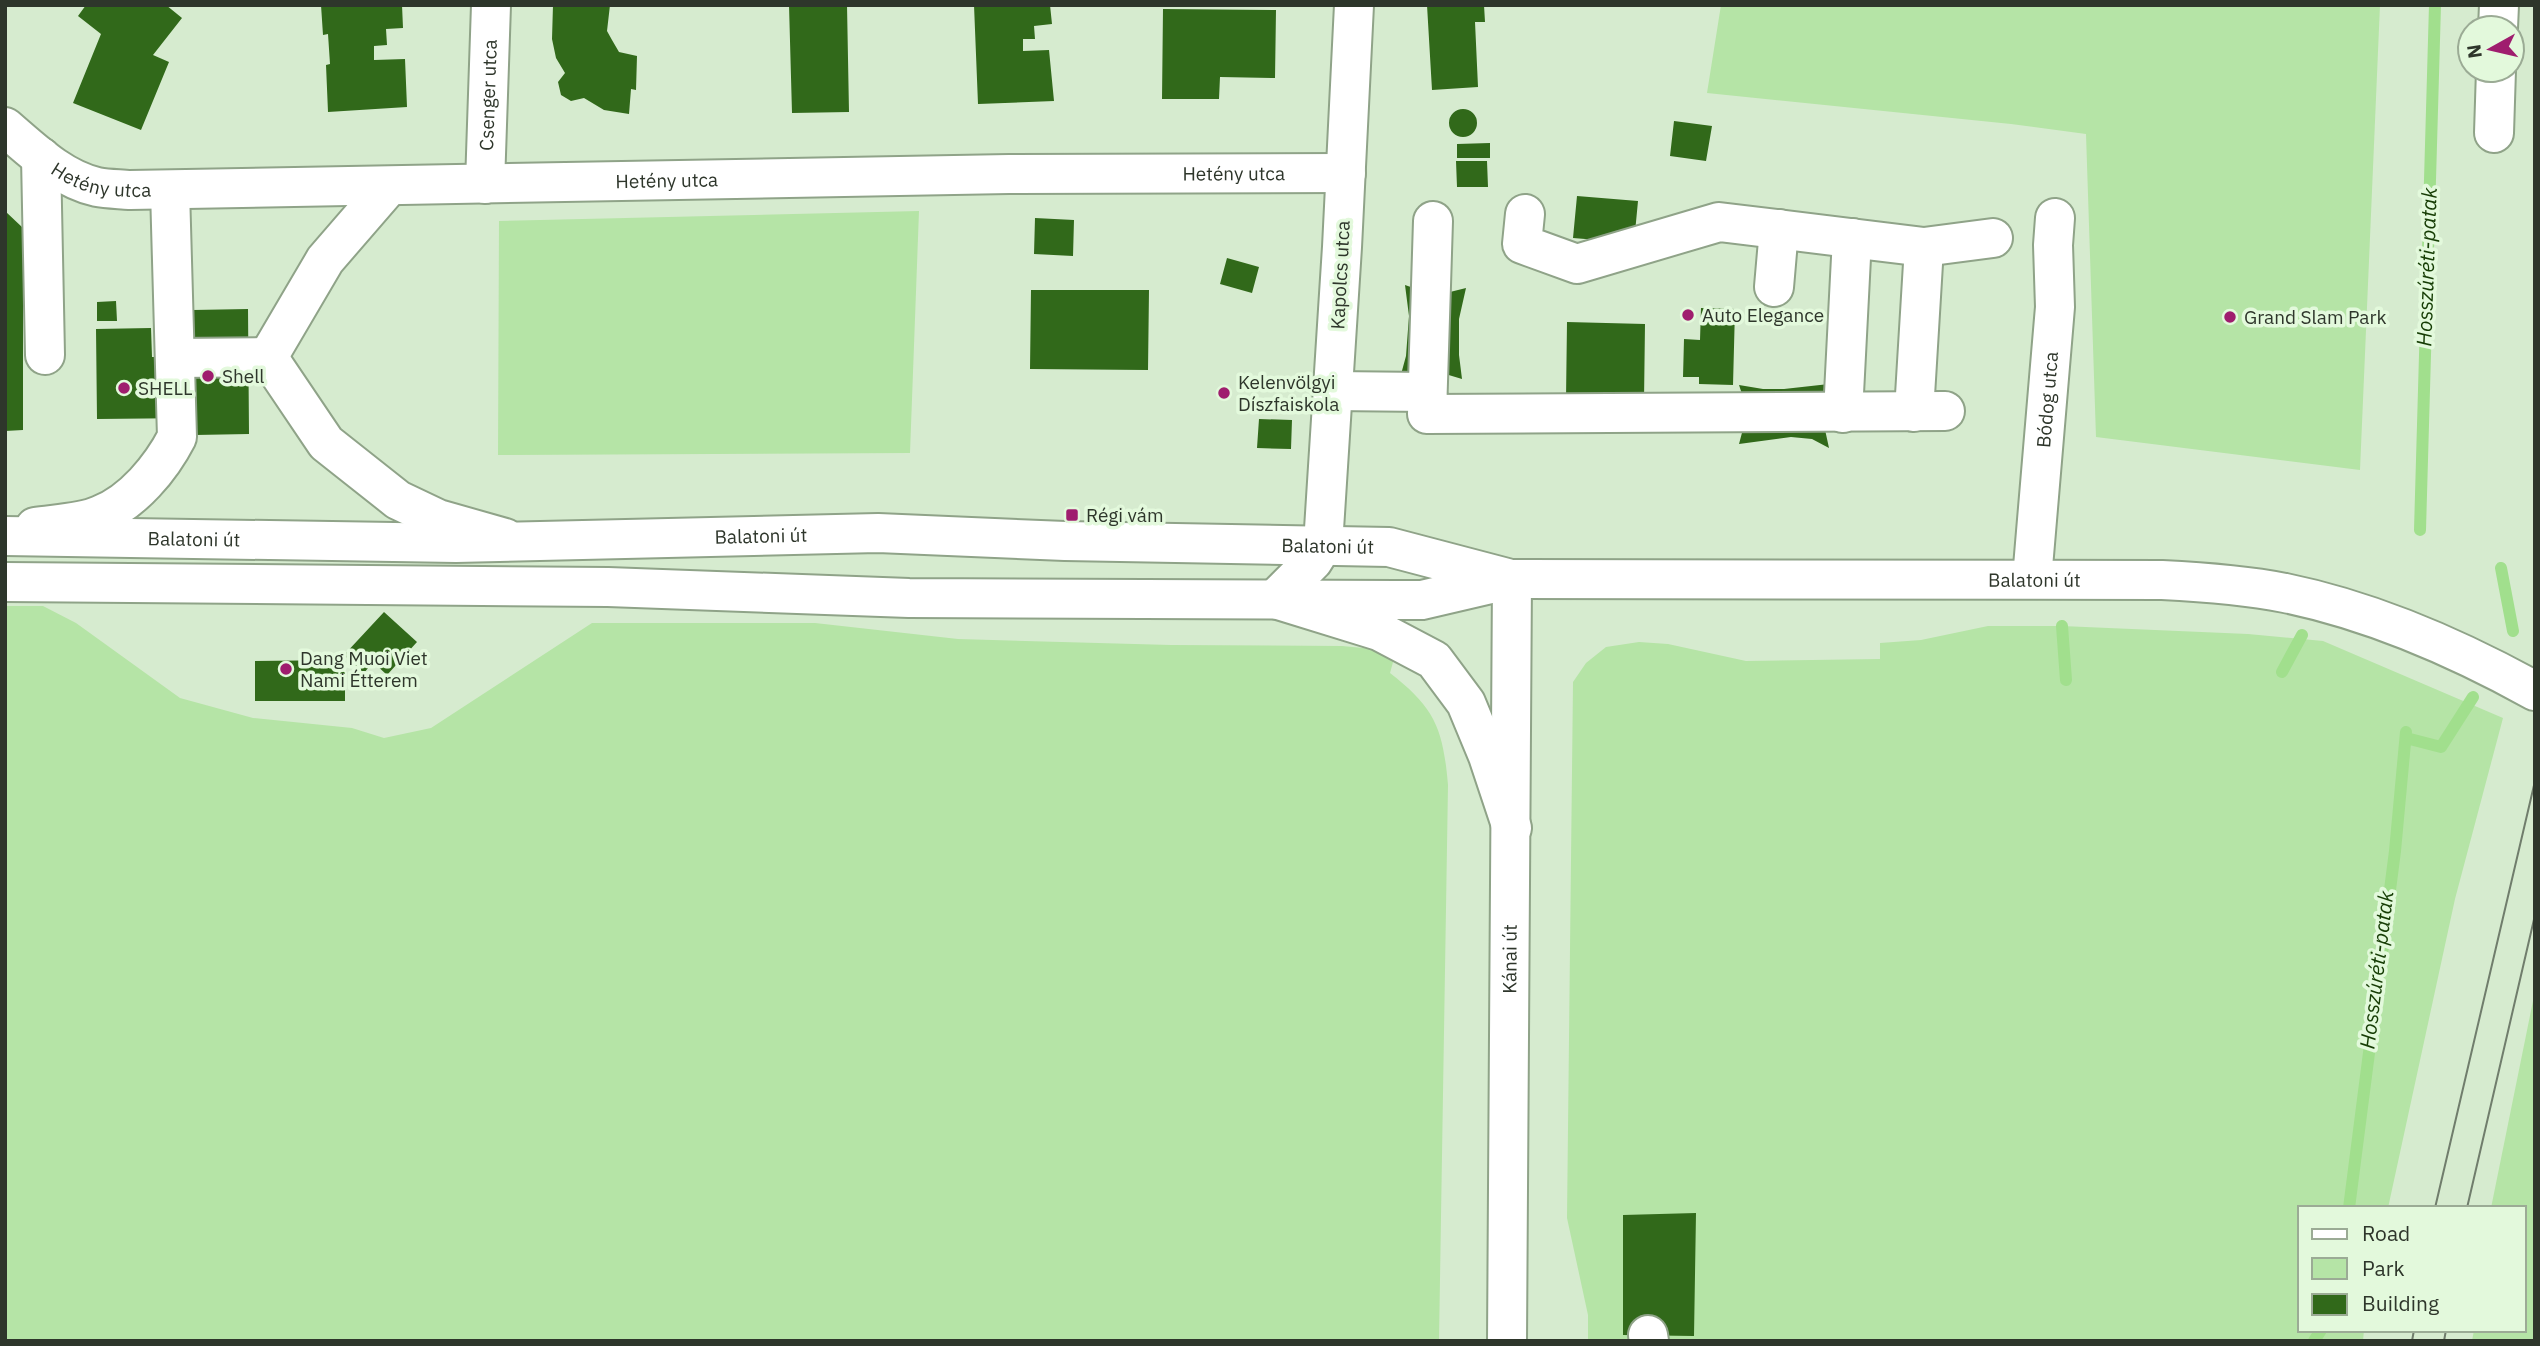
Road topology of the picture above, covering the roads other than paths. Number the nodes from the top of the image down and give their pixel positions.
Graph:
1 (491, 5) edge
2 (1354, 5) edge
3 (2496, 84) edge
4 (5, 127) edge
5 (2494, 134) dead end
6 (41, 157) junction
7 (1346, 173) junction
8 (485, 184) junction
9 (389, 186) junction
10 (170, 190) junction
11 (1525, 214) dead end
12 (2055, 218) dead end
13 (1433, 221) dead end
14 (1779, 229) junction
15 (1993, 237) dead end
16 (1852, 239) junction
17 (1924, 247) junction
18 (1774, 287) dead end
19 (45, 355) dead end
20 (268, 357) junction
21 (176, 358) junction
22 (1334, 391) junction
23 (1427, 392) junction
24 (1843, 413) junction
25 (5, 534) edge
26 (517, 541) junction
27 (1323, 545) junction
28 (1512, 579) junction
29 (2032, 579) junction
30 (5, 582) edge
31 (1275, 598) junction
32 (2520, 683) edge
33 (1512, 828) junction
34 (1507, 1341) edge

1 - 8 main road, Csenger utca
2 - 7 main road, Kapolcs utca
3 - 5 main road
4 - 6 main road, Hetény utca
6 - 10 main road, Hetény utca
6 - 19 main road
7 - 8 main road, Hetény utca
7 - 22 main road, Kapolcs utca
8 - 9 main road, Hetény utca
9 - 10 main road, Hetény utca
9 - 20 main road
10 - 21 main road
11 - 14 main road
12 - 29 main road, Bódog utca
13 - 23 main road
14 - 16 main road
14 - 18 main road
15 - 17 main road
16 - 17 main road
16 - 24 main road
17 - 24 main road
20 - 21 main road
20 - 26 main road
21 - 25 main road
22 - 23 main road
22 - 27 main road, Kapolcs utca
23 - 24 main road
25 - 26 main road, Balatoni út
26 - 27 main road, Balatoni út
27 - 28 main road, Balatoni út
27 - 31 main road
28 - 29 main road, Balatoni út
28 - 31 main road, Balatoni út
28 - 33 main road, Kánai út
29 - 32 main road, Balatoni út
30 - 31 main road, Balatoni út
31 - 33 main road
33 - 34 main road, Kánai út

